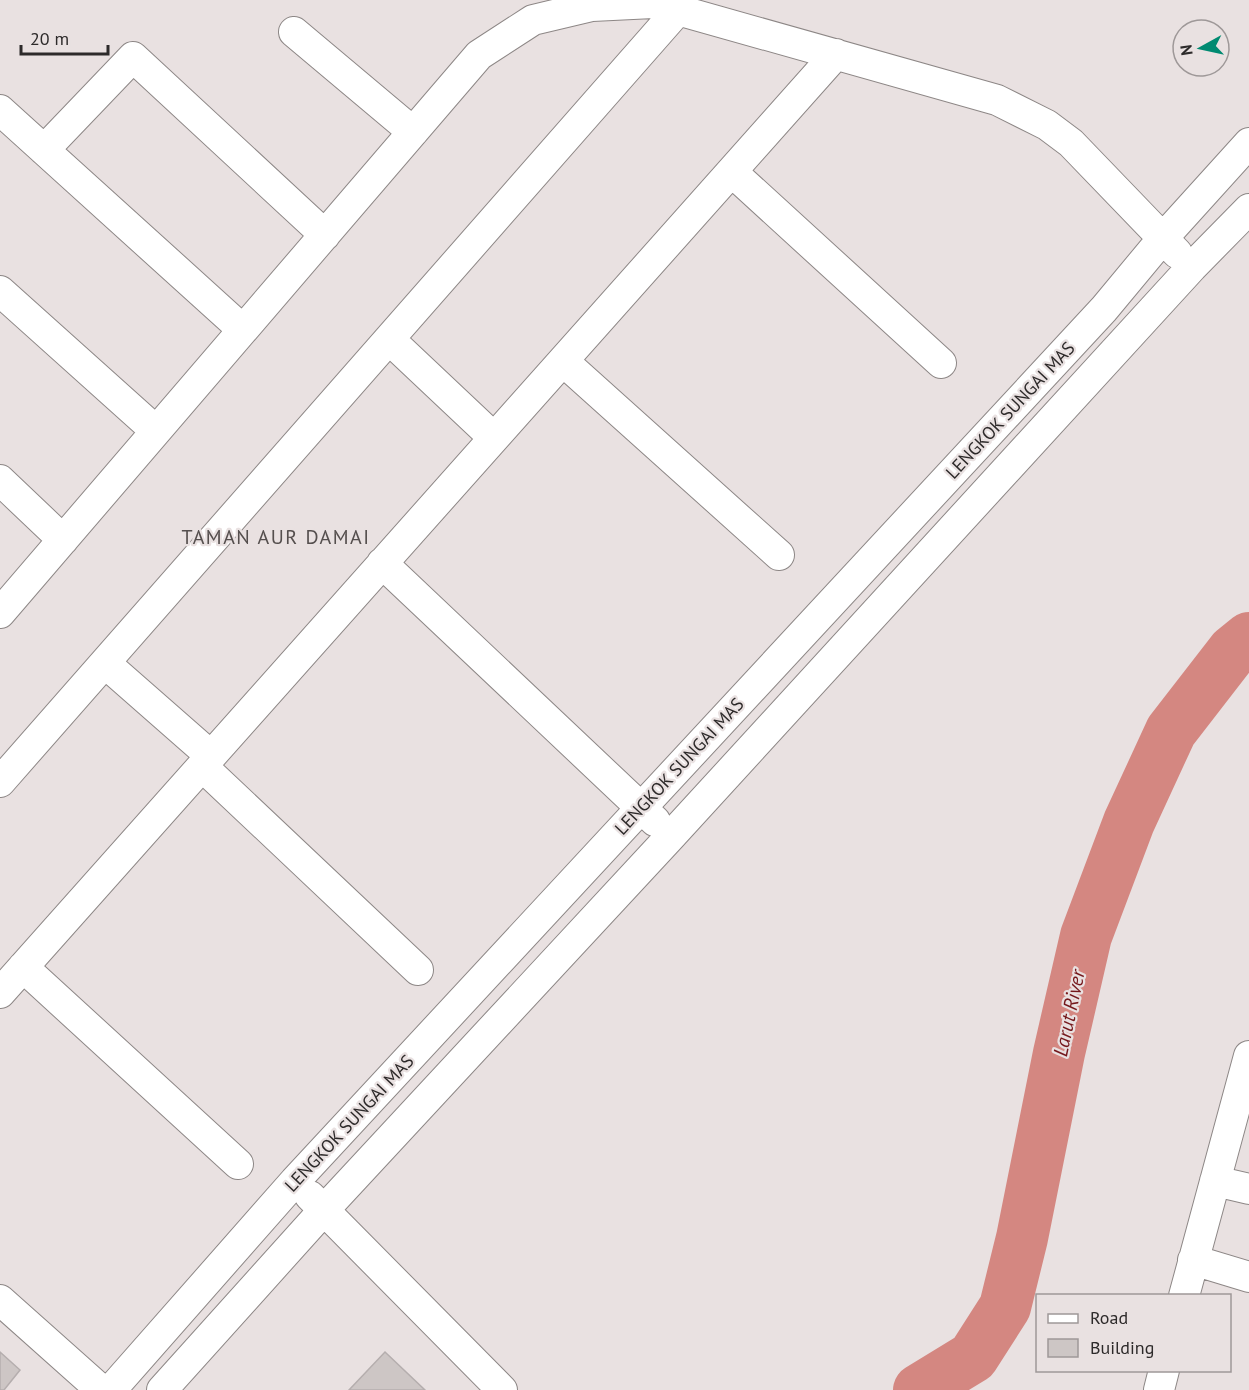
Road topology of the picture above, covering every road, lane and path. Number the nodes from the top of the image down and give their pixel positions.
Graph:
1 (678, 9) junction
2 (294, 32) dead end
3 (836, 54) junction
4 (0, 110) edge
5 (413, 132) junction
6 (1249, 143) edge
7 (44, 150) junction
8 (732, 172) junction
9 (1249, 209) edge
10 (325, 235) junction
11 (1164, 238) junction
12 (1192, 267) junction
13 (0, 291) edge
14 (243, 330) junction
15 (389, 339) junction
16 (563, 361) junction
17 (941, 363) dead end
18 (156, 431) junction
19 (494, 438) junction
20 (0, 480) edge
21 (63, 540) junction
22 (779, 555) dead end
23 (382, 563) junction
24 (0, 613) edge
25 (105, 663) junction
26 (206, 761) junction
27 (0, 782) edge
28 (641, 808) junction
29 (671, 836) junction
30 (23, 967) junction
31 (418, 970) dead end
32 (0, 993) edge
33 (1248, 1060) edge
34 (238, 1164) dead end
35 (295, 1181) junction
36 (1215, 1181) junction
37 (1249, 1189) edge
38 (323, 1210) junction
39 (1193, 1260) junction
40 (1249, 1276) edge
41 (1184, 1294) edge
42 (0, 1300) edge
43 (1164, 1372) edge
44 (101, 1390) edge
45 (111, 1390) edge
46 (162, 1390) edge
47 (502, 1390) edge
48 (1159, 1390) edge

1 - 3 street
1 - 5 street
1 - 15 street
2 - 5 street
3 - 8 street
3 - 11 street
4 - 7 street
5 - 10 street
6 - 11 street, LENGKOK SUNGAI MAS
7 - 10 street
7 - 14 street
8 - 16 street
8 - 17 street
9 - 12 street, LENGKOK SUNGAI MAS
10 - 14 street
11 - 12 street
11 - 28 street, LENGKOK SUNGAI MAS
12 - 29 street, LENGKOK SUNGAI MAS
13 - 18 street
14 - 18 street
15 - 19 street
15 - 25 street
16 - 19 street
16 - 22 street
18 - 21 street
19 - 23 street
20 - 21 street
21 - 24 street
23 - 26 street
23 - 28 street
25 - 26 street
25 - 27 street
26 - 30 street
26 - 31 street
28 - 29 street
28 - 35 street, LENGKOK SUNGAI MAS
29 - 38 street, LENGKOK SUNGAI MAS
30 - 32 street
30 - 34 street
33 - 36 street
35 - 38 street
35 - 45 street, LENGKOK SUNGAI MAS
36 - 37 street
36 - 39 street
38 - 46 street, LENGKOK SUNGAI MAS
38 - 47 street
39 - 40 street
39 - 41 street
42 - 44 street
43 - 48 street

